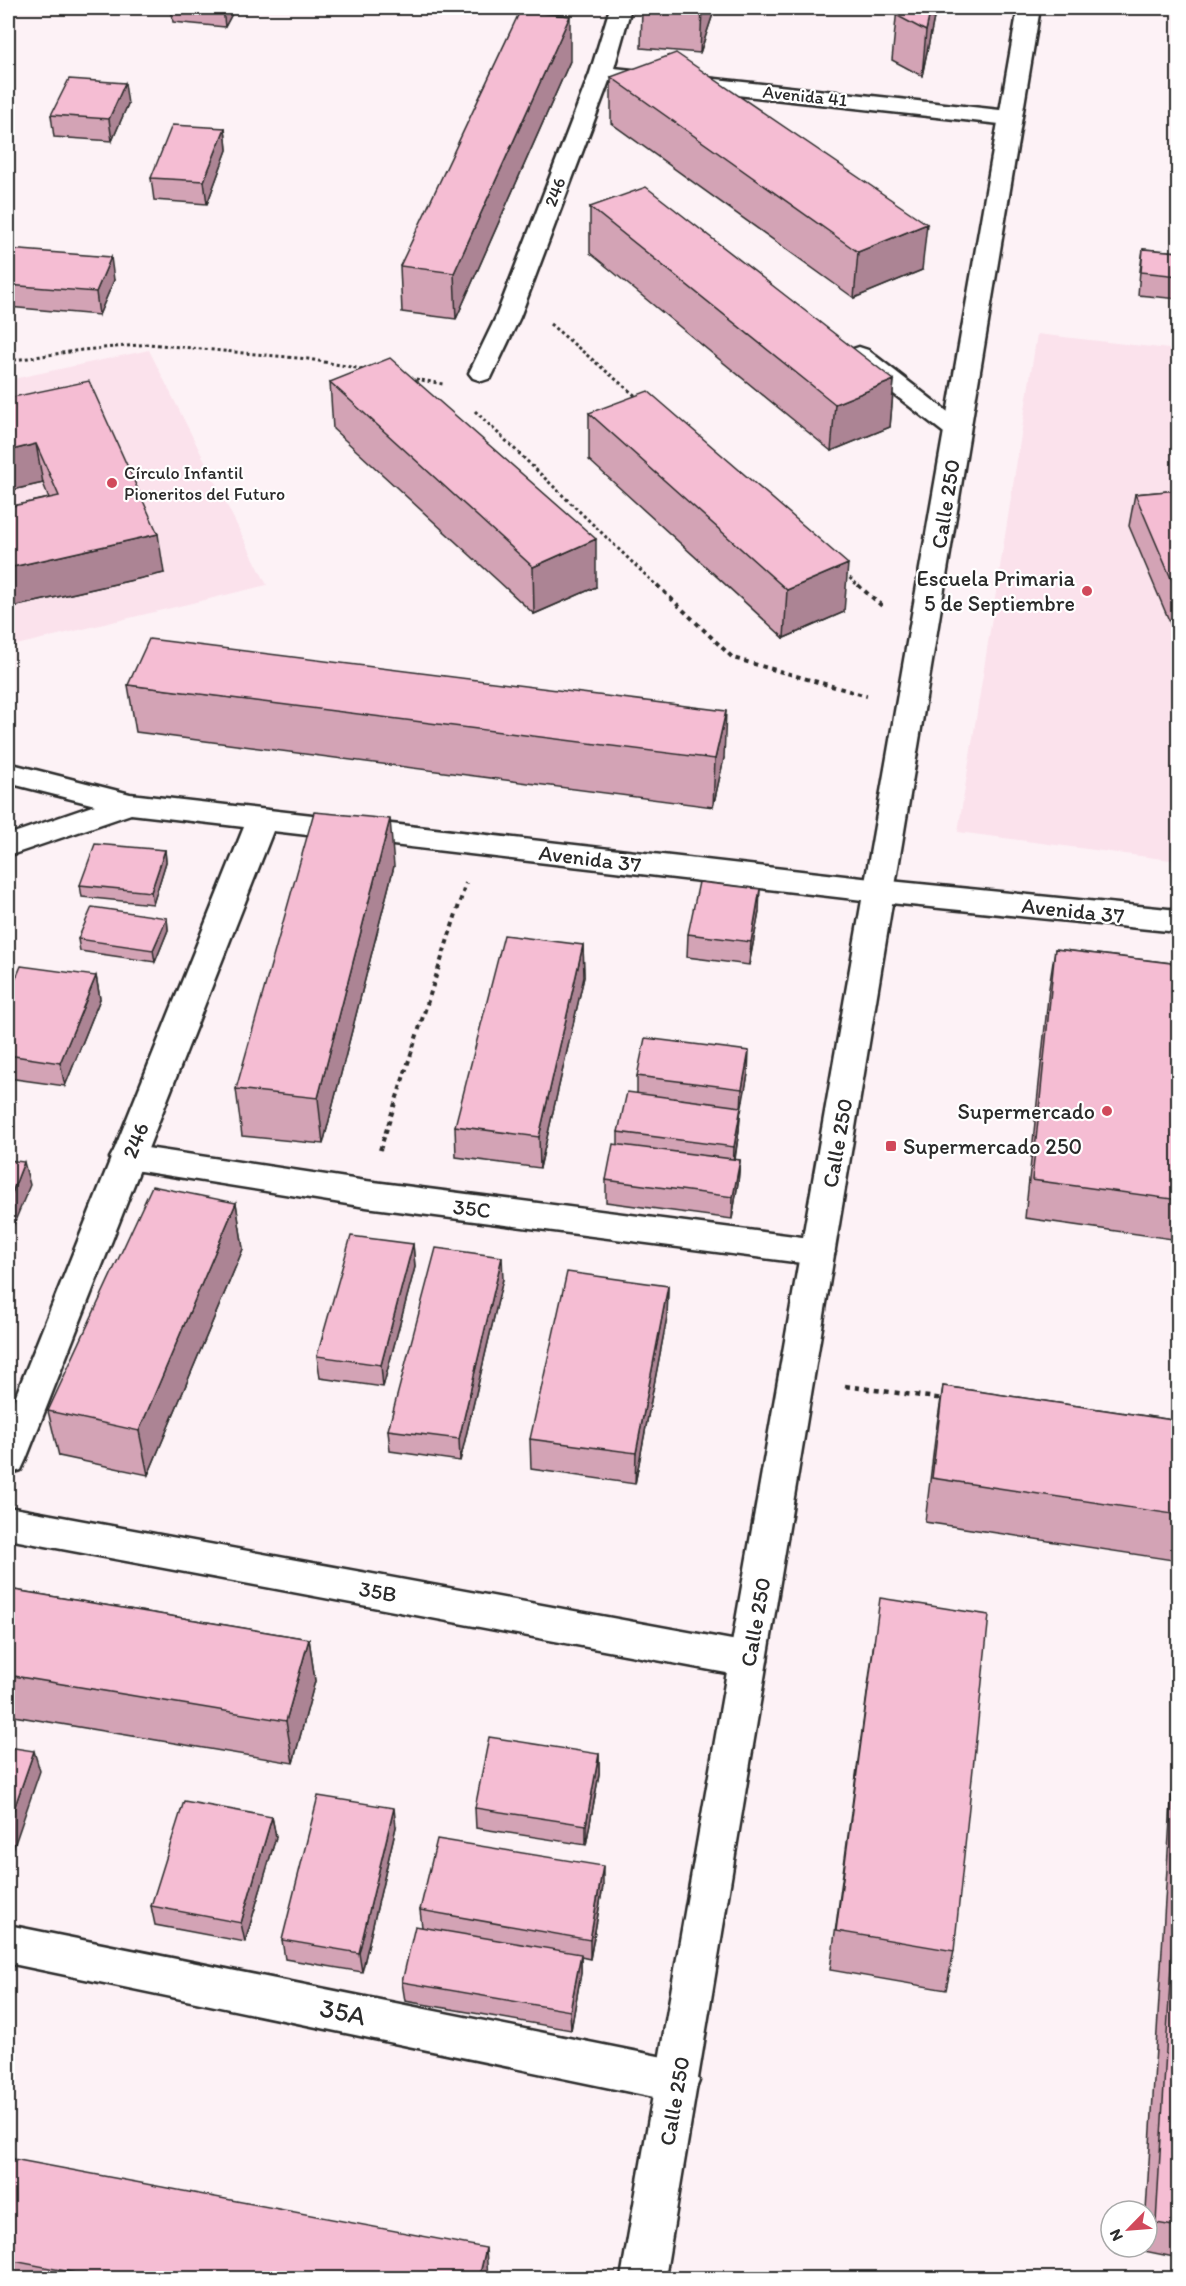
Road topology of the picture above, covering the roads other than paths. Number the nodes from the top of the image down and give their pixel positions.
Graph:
1 (620, 8) edge
2 (1029, 8) edge
3 (601, 74) junction
4 (1009, 118) junction
5 (838, 339) edge
6 (482, 373) road end
7 (957, 431) junction
8 (8, 773) edge
9 (130, 804) junction
10 (262, 820) junction
11 (8, 846) edge
12 (880, 891) junction
13 (1179, 921) edge
14 (127, 1158) junction
15 (818, 1252) junction
16 (8, 1460) edge
17 (8, 1523) edge
18 (748, 1660) junction
19 (8, 1944) edge
20 (678, 2081) junction
21 (643, 2278) edge

1 - 3 street, 246
2 - 4 street, Calle 250
3 - 4 street, Avenida 41
3 - 6 street, 246
4 - 7 street, Calle 250
5 - 7 street
7 - 12 street, Calle 250
8 - 9 street
9 - 10 street, Avenida 37
9 - 11 street, Avenida 37
10 - 12 street, Avenida 37
10 - 14 street, 246
12 - 13 street, Avenida 37
12 - 15 street, Calle 250
14 - 15 street, 35C
14 - 16 street, 246
15 - 18 street, Calle 250
17 - 18 street, 35B
18 - 20 street, Calle 250
19 - 20 street, 35A
20 - 21 street, Calle 250

